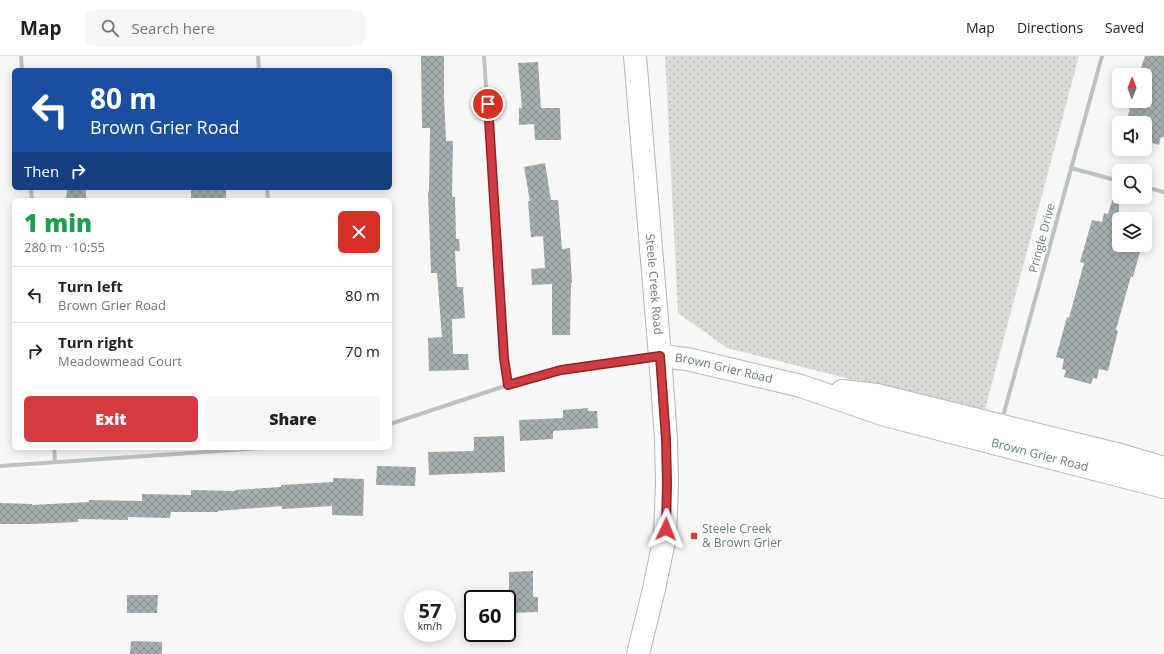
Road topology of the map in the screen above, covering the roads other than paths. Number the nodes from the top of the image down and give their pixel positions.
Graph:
1 (21, 56) edge
2 (258, 56) edge
3 (484, 56) edge
4 (634, 56) edge
5 (1102, 56) edge
6 (22, 68) edge
7 (259, 68) edge
8 (1071, 168) junction
9 (1112, 179) edge
10 (1152, 189) edge
11 (1164, 192) edge
12 (660, 356) junction
13 (508, 385) junction
14 (801, 386) junction
15 (392, 423) edge
16 (1001, 425) junction
17 (54, 450) edge
18 (233, 450) edge
19 (55, 462) junction
20 (0, 466) edge
21 (1164, 468) edge
22 (1164, 488) edge
23 (638, 654) edge

1 - 6 street
2 - 7 street
3 - 13 street
4 - 12 main road, Steele Creek Road
5 - 8 street, Pringle Drive
8 - 9 street
8 - 16 street, Pringle Drive
10 - 11 street
12 - 13 street, Brown Grier Road
12 - 14 main road, Brown Grier Road
12 - 23 main road, Steele Creek Road
13 - 15 street, Brown Grier Road
14 - 16 main road, Brown Grier Road
14 - 22 main road, Brown Grier Road
16 - 21 main road, Brown Grier Road
17 - 19 street
18 - 19 street
19 - 20 street

